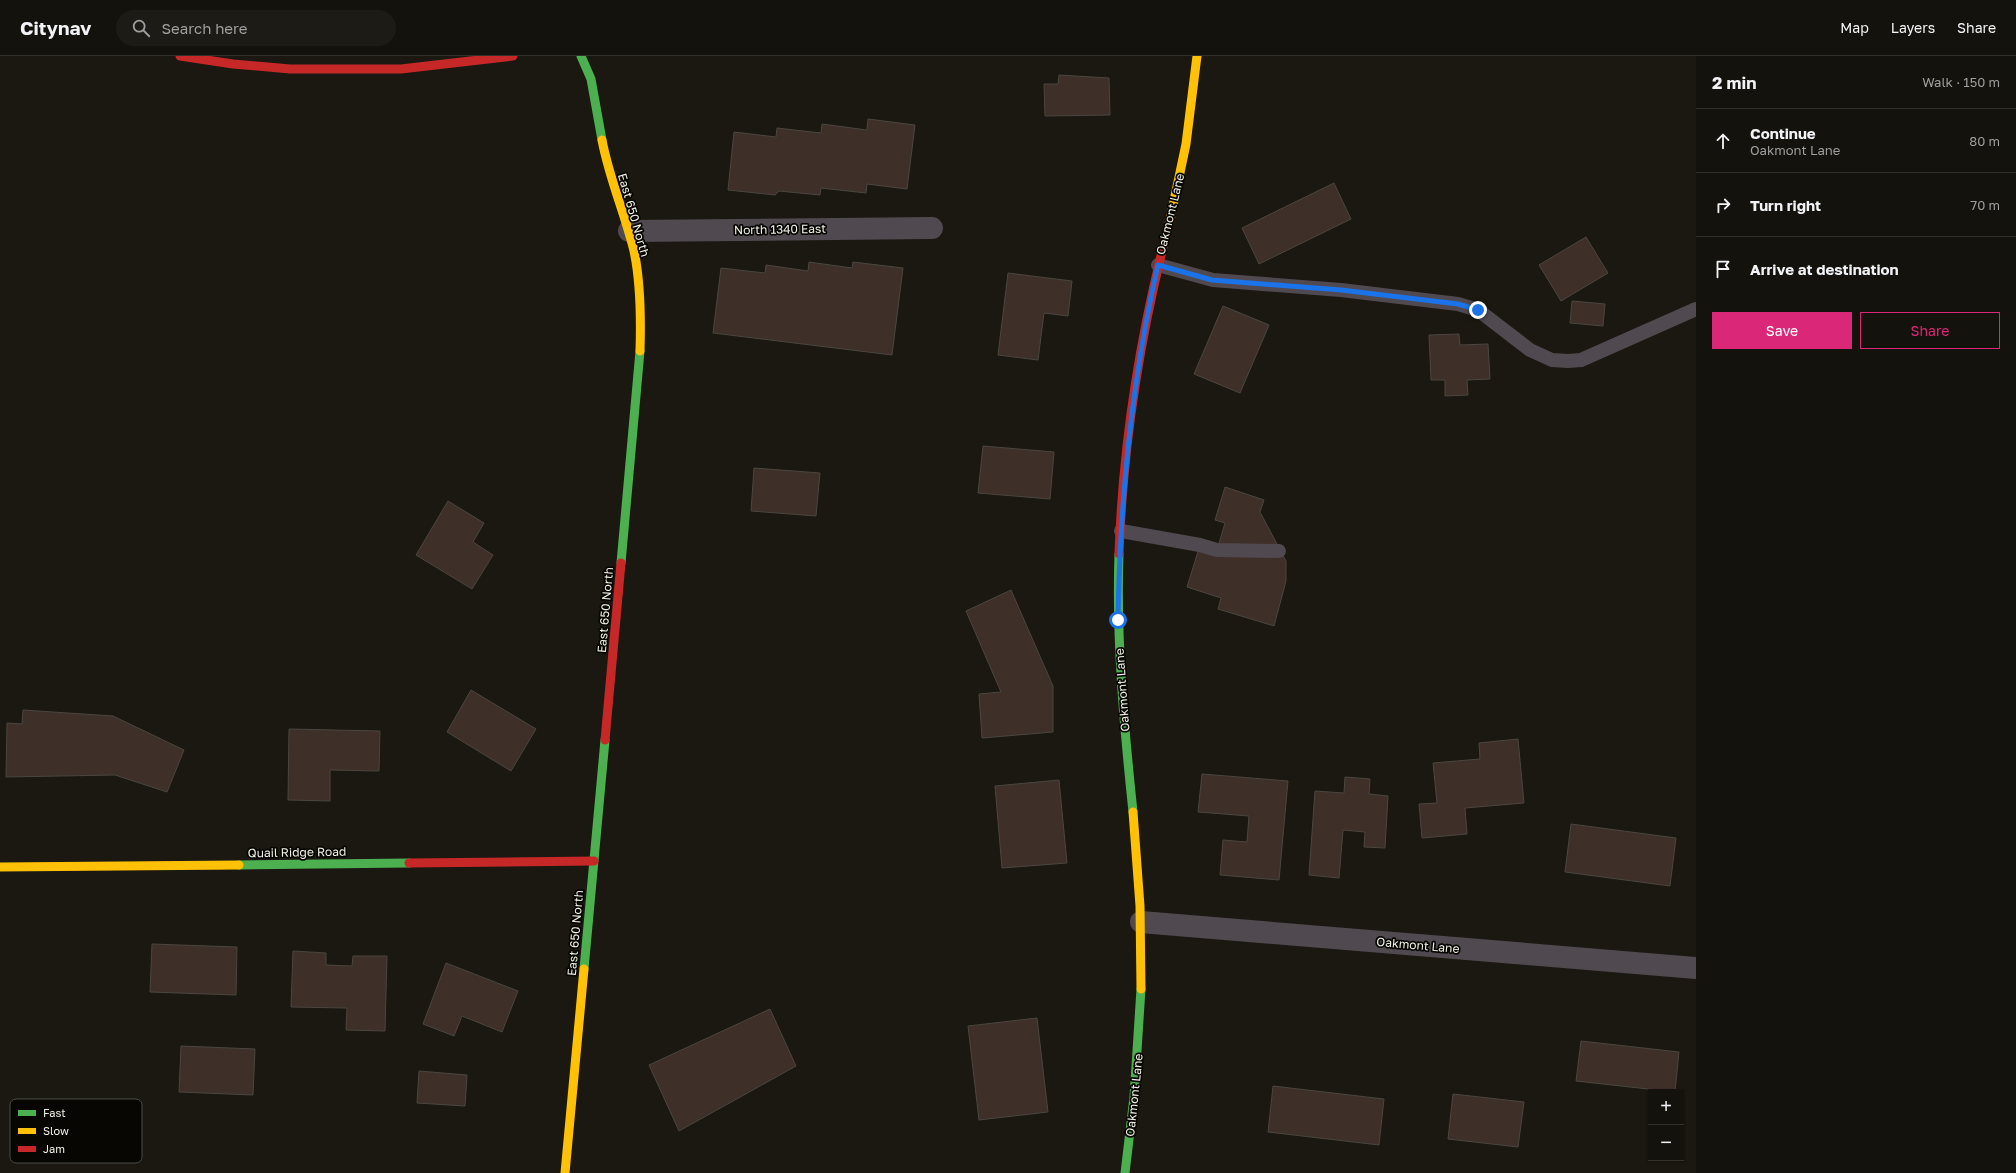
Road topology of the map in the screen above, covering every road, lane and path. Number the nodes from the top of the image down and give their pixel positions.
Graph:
1 (180, 56) edge
2 (513, 56) edge
3 (581, 56) edge
4 (1197, 56) edge
5 (932, 228) dead end
6 (629, 231) junction
7 (1158, 265) junction
8 (1696, 309) edge
9 (1121, 531) junction
10 (1279, 552) dead end
11 (594, 861) junction
12 (0, 867) edge
13 (1141, 922) junction
14 (1696, 968) edge
15 (565, 1173) edge
16 (1125, 1173) edge

1 - 2 street
3 - 6 street, East 650 North
4 - 7 street, Oakmont Lane
5 - 6 street, North 1340 East
6 - 11 street, East 650 North
7 - 8 lane
7 - 9 street, Oakmont Lane
9 - 10 lane
9 - 13 street, Oakmont Lane
11 - 12 street, Quail Ridge Road
11 - 15 street, East 650 North
13 - 14 street, Oakmont Lane
13 - 16 street, Oakmont Lane

